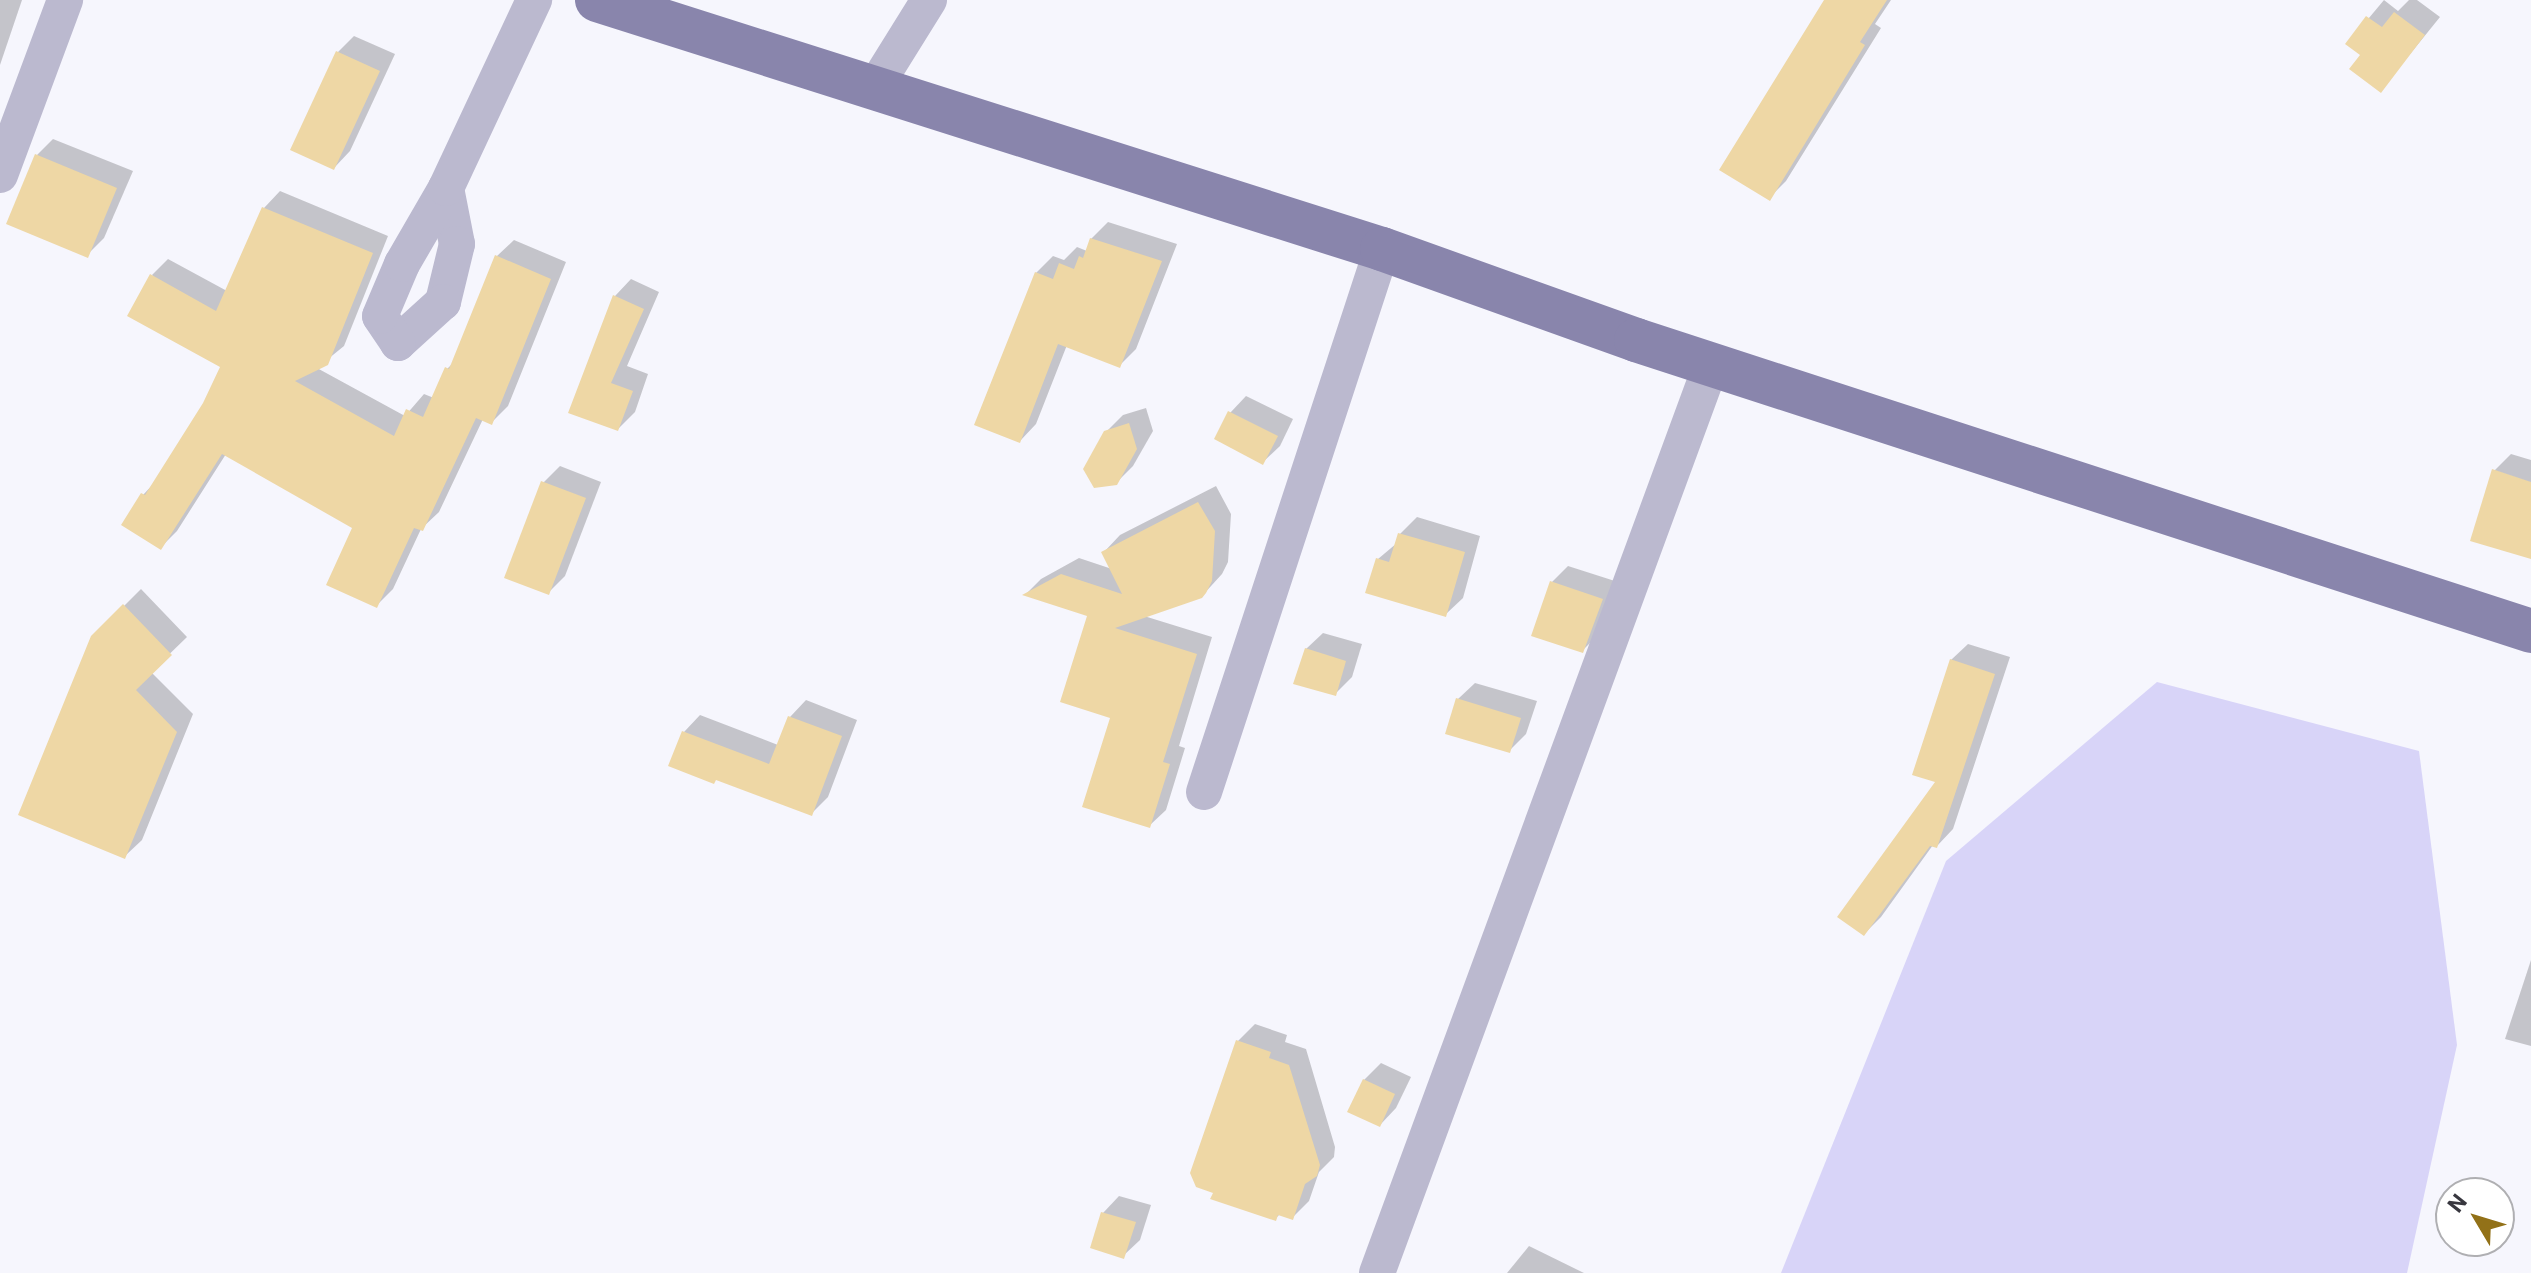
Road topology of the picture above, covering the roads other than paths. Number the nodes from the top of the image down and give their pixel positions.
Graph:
1 (65, 0) edge
2 (534, 0) edge
3 (597, 0) edge
4 (929, 0) edge
5 (873, 90) junction
6 (0, 175) edge
7 (446, 188) dead end
8 (1382, 249) junction
9 (1711, 365) junction
10 (2531, 630) edge
11 (1204, 792) dead end
12 (1377, 1273) edge

1 - 6 street
2 - 7 street
3 - 5 main road
4 - 5 street
5 - 8 main road
8 - 9 main road
8 - 11 street
9 - 10 main road
9 - 12 street

